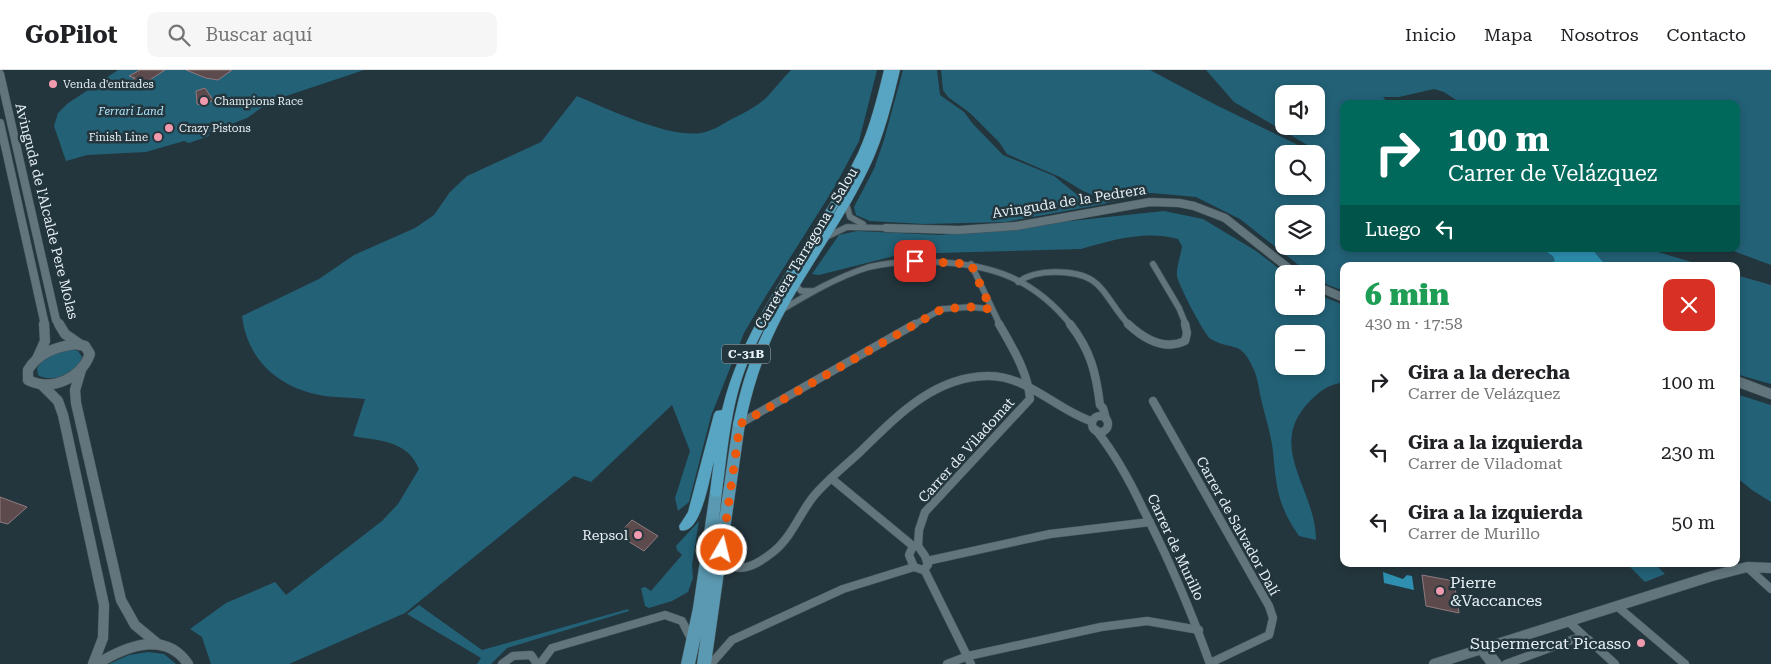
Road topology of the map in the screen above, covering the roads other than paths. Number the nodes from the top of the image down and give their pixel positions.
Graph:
1 (888, 70) edge
2 (896, 70) edge
3 (0, 74) edge
4 (1, 126) edge
5 (846, 203) junction
6 (886, 228) junction
7 (823, 239) junction
8 (971, 264) junction
9 (1153, 264) dead end
10 (1285, 265) edge
11 (1018, 282) junction
12 (795, 284) junction
13 (814, 290) junction
14 (1325, 290) edge
15 (1340, 296) edge
16 (991, 309) junction
17 (778, 313) junction
18 (81, 345) junction
19 (36, 359) junction
20 (741, 364) junction
21 (81, 370) junction
22 (1740, 382) edge
23 (42, 385) junction
24 (1031, 389) junction
25 (1771, 394) edge
26 (1153, 402) dead end
27 (1100, 405) junction
28 (1094, 419) junction
29 (1106, 419) junction
30 (740, 424) junction
31 (1106, 429) junction
32 (1096, 430) junction
33 (1110, 446) junction
34 (832, 479) junction
35 (716, 492) joint
36 (1150, 522) junction
37 (685, 526) dead end
38 (915, 546) junction
39 (722, 550) junction
40 (926, 565) junction
41 (914, 567) junction
42 (1747, 567) junction
43 (1771, 568) edge
44 (1771, 589) edge
45 (1618, 607) junction
46 (1569, 622) junction
47 (1199, 630) junction
48 (1589, 640) junction
49 (158, 644) junction
50 (692, 645) junction
51 (1483, 649) junction
52 (969, 660) edge
53 (93, 664) edge
54 (98, 664) edge
55 (188, 664) edge
56 (502, 664) edge
57 (538, 664) edge
58 (688, 664) edge
59 (704, 664) edge
60 (711, 664) edge
61 (947, 664) edge
62 (1210, 664) edge
63 (1434, 664) edge
64 (1490, 664) edge
65 (1498, 664) edge
66 (1506, 664) edge
67 (1616, 664) edge
68 (1685, 664) edge

1 - 20 highway, Carretera Tarragona - Salou / C-31B
2 - 5 highway, Carretera Tarragona - Salou / C-31B
3 - 18 street, Avinguda de l'Alcalde Pere Molas
4 - 19 street, Avinguda de l'Alcalde Pere Molas
5 - 6 street, Avinguda de la Pedrera
5 - 7 highway, Carretera Tarragona - Salou / C-31B
6 - 7 street, Avinguda de la Pedrera
6 - 10 street, Avinguda de la Pedrera
7 - 12 highway, Carretera Tarragona - Salou / C-31B
8 - 11 street
8 - 13 street
8 - 16 street
9 - 11 street
11 - 27 street
12 - 13 street
12 - 17 highway, Carretera Tarragona - Salou / C-31B
13 - 17 street
14 - 15 street
16 - 24 street
16 - 30 street
17 - 30 highway, Carretera Tarragona - Salou / C-31B
18 - 19 street
18 - 21 street
19 - 23 street, Avinguda de l'Alcalde Pere Molas
20 - 35 highway, Carretera Tarragona - Salou / C-31B
20 - 37 highway
21 - 23 street
21 - 49 street
22 - 25 street
23 - 53 street
24 - 28 street
24 - 34 street
24 - 38 street, Carrer de Viladomat
26 - 62 street, Carrer de Salvador Dalí
27 - 28 street
27 - 29 street
28 - 29 street
28 - 32 street, Carrer de Murillo
29 - 31 street, Carrer de Murillo
30 - 39 main road, Carretera Tarragona - Salou / C-31B
31 - 32 street
31 - 33 street, Carrer de Murillo
32 - 33 street, Carrer de Murillo
33 - 36 street, Carrer de Murillo
34 - 38 street
34 - 39 street
35 - 50 main road, Carretera Tarragona - Salou / C-31B
36 - 40 street
36 - 47 street, Carrer de Murillo
38 - 40 street
38 - 41 street, Carrer de Viladomat
39 - 59 main road, Carretera Tarragona - Salou / C-31B
40 - 41 street
40 - 52 street
41 - 60 street
42 - 43 street
42 - 44 street
42 - 45 street
45 - 46 street
45 - 68 street
46 - 48 street
46 - 51 street
47 - 52 street
47 - 62 street, Carrer de Murillo
48 - 66 street
48 - 67 street
49 - 54 street
49 - 55 street
50 - 57 street
50 - 58 main road, Carretera Tarragona - Salou / C-31B
51 - 63 street
51 - 64 street
51 - 65 street
52 - 61 street
56 - 57 street

